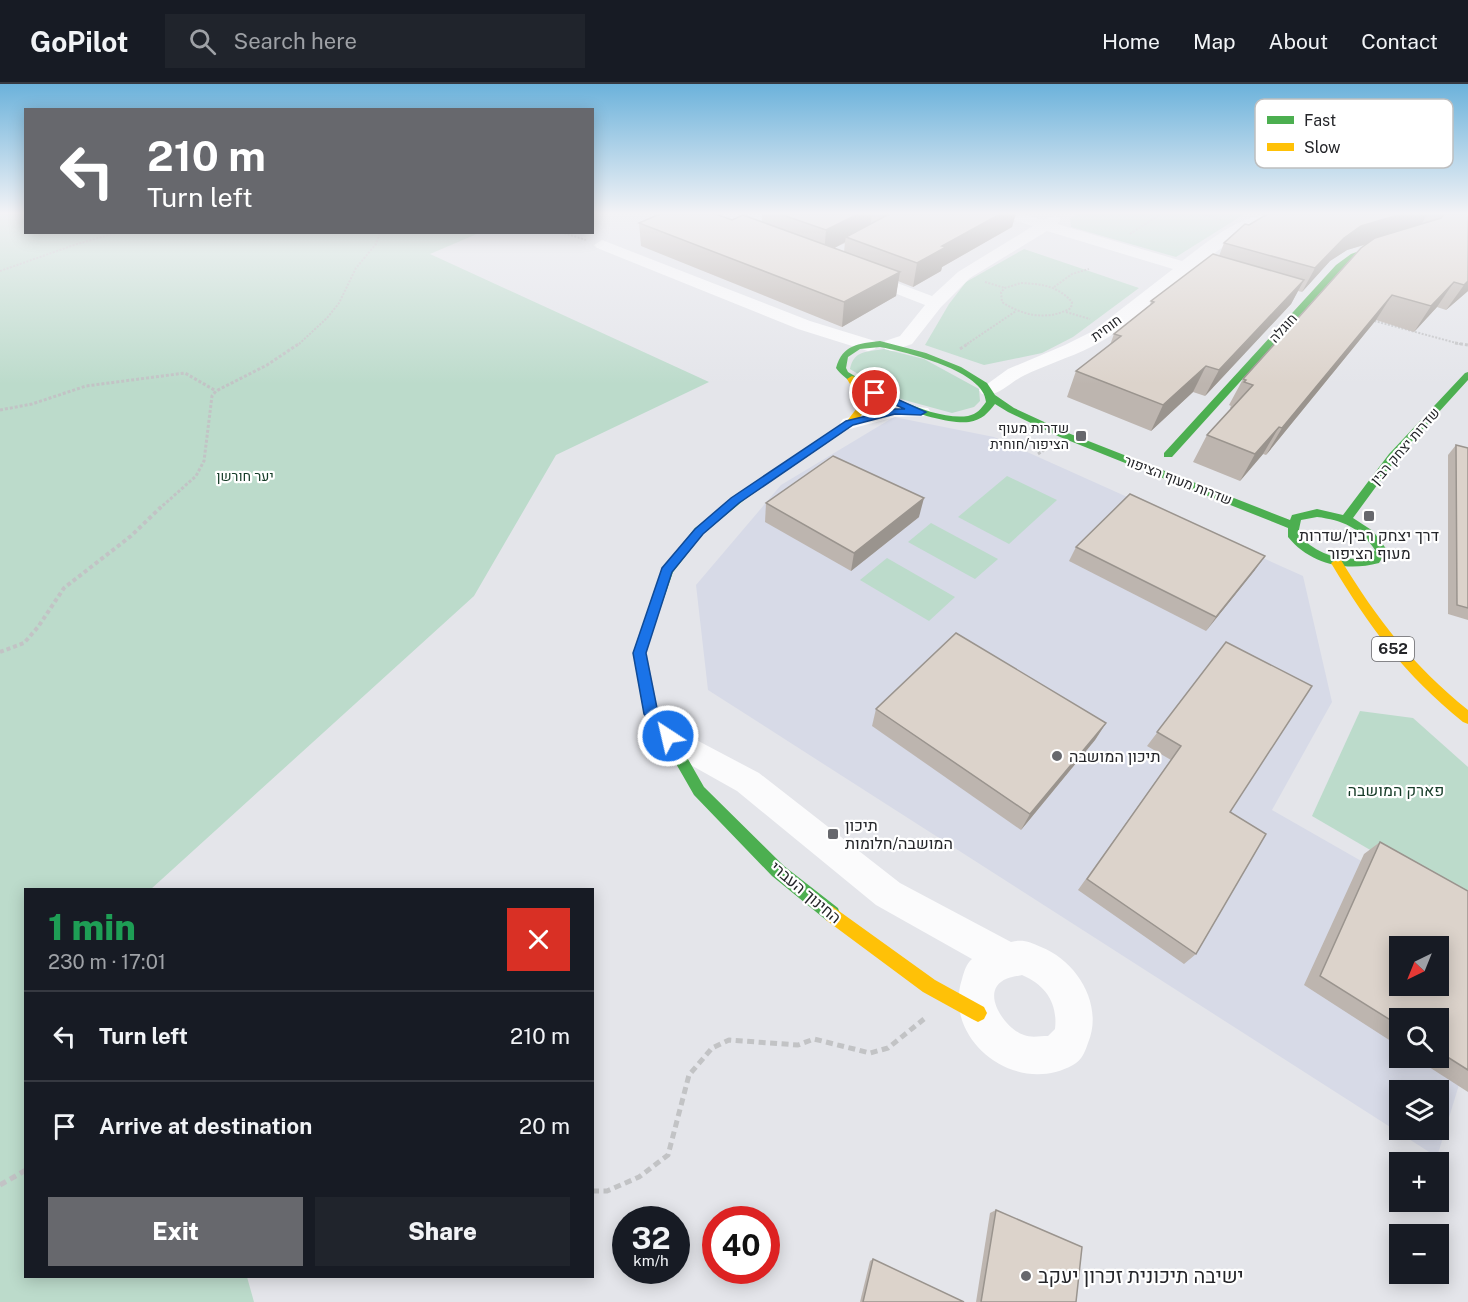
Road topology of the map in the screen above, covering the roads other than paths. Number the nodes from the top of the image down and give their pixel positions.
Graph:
1 (666, 270) edge
2 (847, 270) edge
3 (972, 270) edge
4 (1180, 270) edge
5 (1195, 270) edge
6 (1336, 270) edge
7 (1218, 276) edge
8 (1285, 296) edge
9 (1307, 302) junction
10 (935, 303) junction
11 (804, 325) junction
12 (868, 345) junction
13 (892, 345) junction
14 (841, 361) junction
15 (1468, 375) edge
16 (852, 379) junction
17 (991, 394) junction
18 (921, 412) junction
19 (958, 419) junction
20 (850, 423) junction
21 (996, 424) dead end
22 (1019, 428) dead end
23 (1064, 435) junction
24 (1168, 455) dead end
25 (1346, 519) junction
26 (1291, 525) junction
27 (1337, 563) junction
28 (1468, 718) edge
29 (668, 736) junction
30 (1005, 958) junction
31 (978, 1013) junction

1 - 11 street
2 - 10 street
3 - 10 street
4 - 17 street, חוחית
5 - 7 street
6 - 9 street, חוגלה
8 - 9 street
9 - 24 street, חוגלה
10 - 13 street
11 - 12 street
11 - 14 street
12 - 13 street, שדרות מעוף הציפור
12 - 14 street
13 - 17 street, שדרות מעוף הציפור
14 - 16 street
15 - 25 street, שדרות יצחק רבין
16 - 18 street
16 - 20 street, החינוך העברי
17 - 19 street
17 - 23 street, שדרות מעוף הציפור
18 - 19 street
18 - 20 street, החינוך העברי
19 - 21 street
20 - 29 street, החינוך העברי
22 - 23 street, שדרות מעוף הציפור
23 - 26 street, שדרות מעוף הציפור
25 - 26 street
25 - 27 street
26 - 27 street
27 - 28 street, 652
29 - 30 street, החינוך העברי
29 - 31 street, החינוך העברי
30 - 31 street
30 - 31 street

